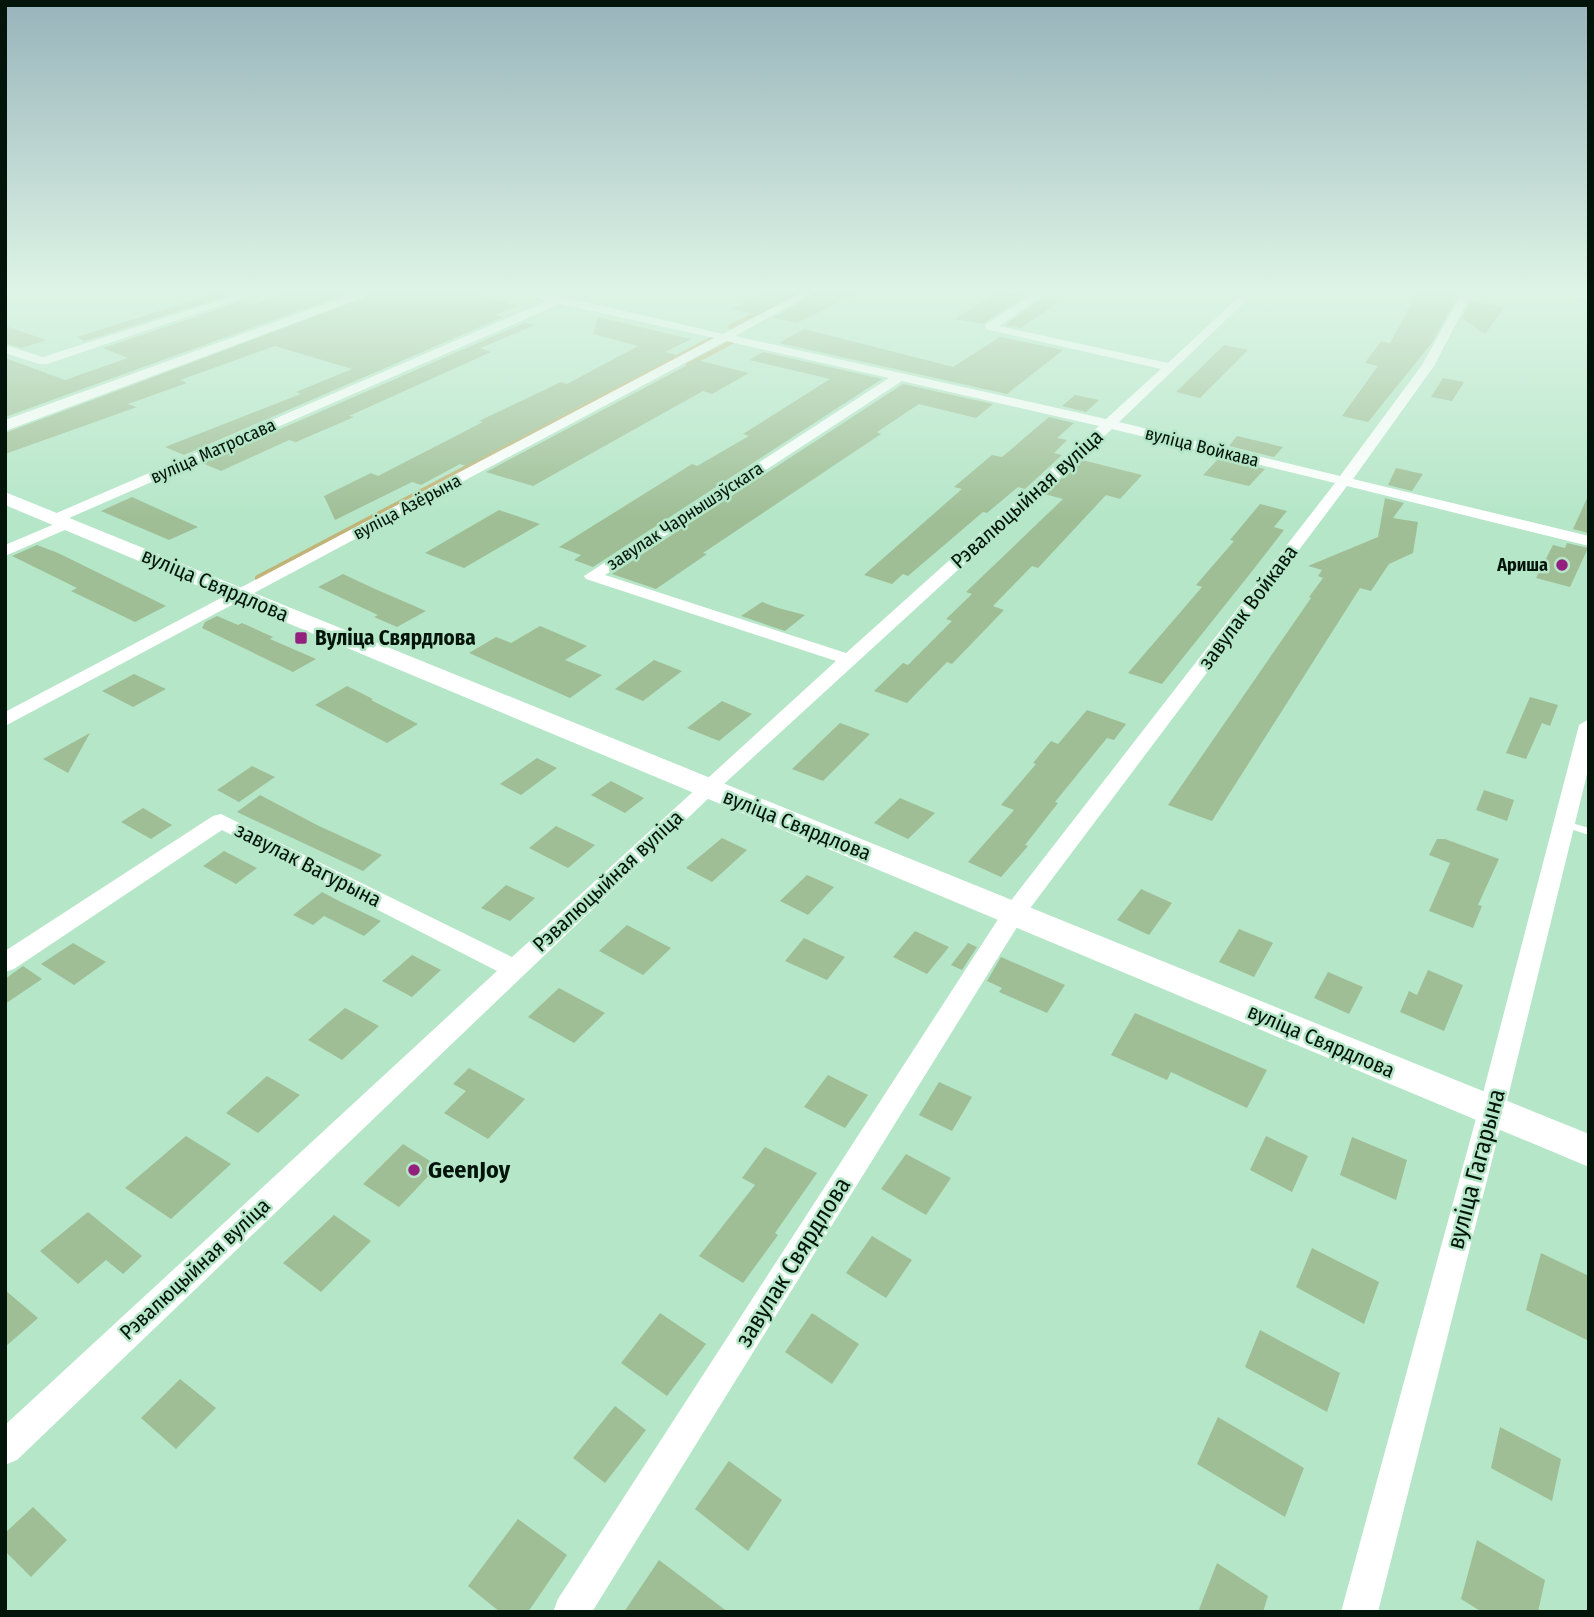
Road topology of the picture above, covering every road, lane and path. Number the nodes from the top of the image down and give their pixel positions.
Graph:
1 (162, 368) edge
2 (405, 368) edge
3 (666, 368) edge
4 (864, 368) edge
5 (1169, 368) edge
6 (1426, 368) edge
7 (900, 377) junction
8 (1109, 424) junction
9 (5, 426) edge
10 (1344, 481) junction
11 (5, 498) edge
12 (63, 521) junction
13 (1589, 541) edge
14 (5, 551) edge
15 (240, 596) junction
16 (850, 660) junction
17 (5, 720) edge
18 (1589, 725) edge
19 (706, 789) junction
20 (1577, 828) edge
21 (1014, 913) junction
22 (5, 963) edge
23 (514, 969) junction
24 (1492, 1112) junction
25 (1589, 1151) edge
26 (5, 1448) edge
27 (571, 1612) edge
28 (1359, 1612) edge

1 - 9 street
2 - 12 street, вуліца Матросава
3 - 15 street, вуліца Азёрына
4 - 7 street, вуліца Войкава
5 - 8 street, Рэвалюцыйная вуліца
6 - 10 street, завулак Войкава
7 - 8 street, вуліца Войкава
7 - 16 street, завулак Чарнышэўскага
8 - 10 street, вуліца Войкава
8 - 16 street, Рэвалюцыйная вуліца
10 - 13 street, вуліца Войкава
10 - 21 street, завулак Войкава
11 - 12 main road, вуліца Свярдлова
12 - 14 street, вуліца Матросава
12 - 15 main road, вуліца Свярдлова
15 - 17 street, вуліца Азёрына
15 - 19 main road, вуліца Свярдлова
16 - 19 street, Рэвалюцыйная вуліца
18 - 20 street, вуліца Гагарына
19 - 21 main road, вуліца Свярдлова
19 - 23 street, Рэвалюцыйная вуліца
20 - 24 street, вуліца Гагарына
21 - 24 main road, вуліца Свярдлова
21 - 27 street, завулак Свярдлова
22 - 23 street, завулак Вагурына
23 - 26 street, Рэвалюцыйная вуліца
24 - 25 main road, вуліца Свярдлова
24 - 28 street, вуліца Гагарына

